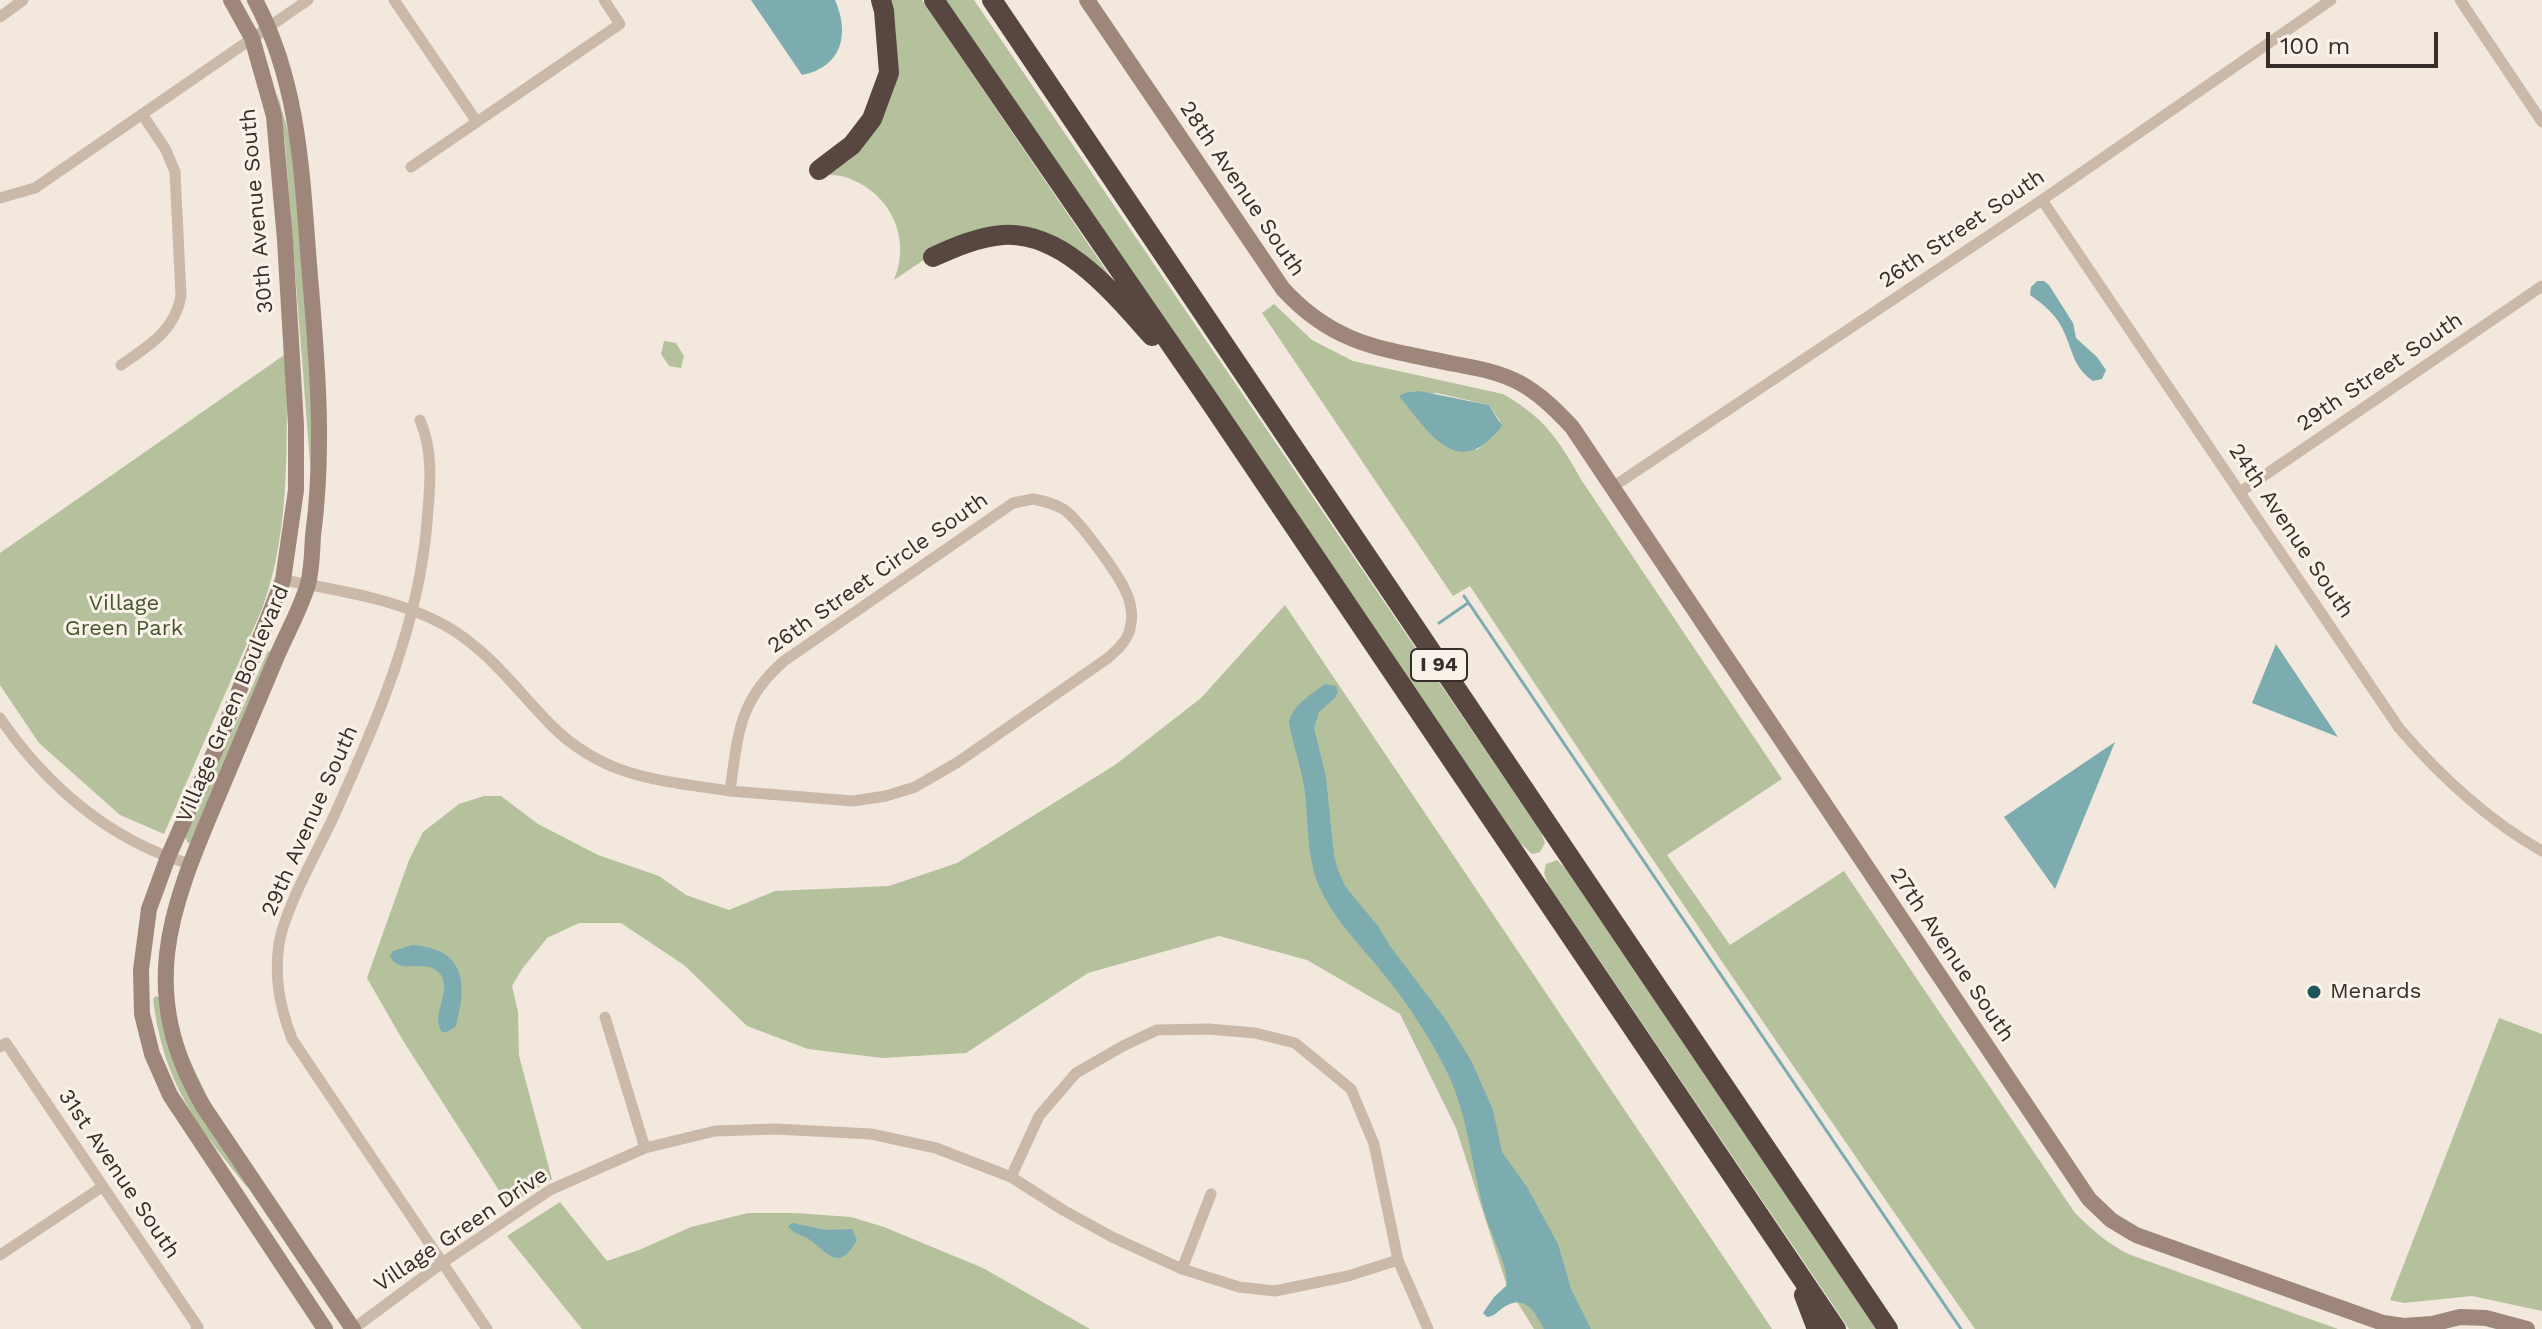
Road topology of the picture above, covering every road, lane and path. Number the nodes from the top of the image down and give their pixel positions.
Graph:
1 (23, 0) edge
2 (231, 0) edge
3 (255, 0) edge
4 (308, 0) edge
5 (394, 0) edge
6 (604, 0) edge
7 (881, 0) edge
8 (934, 0) edge
9 (992, 0) edge
10 (1087, 0) edge
11 (2331, 0) edge
12 (2460, 0) edge
13 (0, 17) edge
14 (269, 27) junction
15 (252, 38) junction
16 (142, 114) junction
17 (2541, 117) edge
18 (477, 122) junction
19 (411, 167) dead end
20 (819, 170) dead end
21 (0, 198) edge
22 (2042, 200) junction
23 (933, 257) dead end
24 (2542, 286) edge
25 (121, 365) dead end
26 (1495, 372) joint
27 (1209, 400) junction
28 (420, 420) dead end
29 (296, 425) joint
30 (1611, 488) junction
31 (2240, 492) junction
32 (283, 580) junction
33 (308, 584) junction
34 (411, 609) junction
35 (0, 718) edge
36 (730, 791) junction
37 (2542, 851) edge
38 (168, 857) junction
39 (190, 864) junction
40 (605, 1017) dead end
41 (3, 1045) edge
42 (645, 1148) junction
43 (1011, 1177) junction
44 (102, 1187) junction
45 (1211, 1194) dead end
46 (0, 1255) edge
47 (1398, 1260) junction
48 (1791, 1262) junction
49 (442, 1263) junction
50 (1182, 1269) junction
51 (1850, 1273) junction
52 (197, 1328) edge
53 (325, 1329) edge
54 (353, 1329) edge
55 (487, 1329) edge
56 (1428, 1329) edge
57 (1817, 1329) edge
58 (1836, 1329) edge
59 (1888, 1329) edge
60 (1895, 1329) edge
61 (2527, 1329) edge

1 - 13 street
2 - 15 street, 30th Avenue South
3 - 14 street, Village Green Boulevard
4 - 14 street
5 - 18 street
6 - 18 street
7 - 20 highway
8 - 27 highway, I 94
9 - 51 highway, I 94
10 - 26 street, 28th Avenue South
11 - 22 street, 26th Street South
12 - 17 street
14 - 15 street
14 - 33 street, Village Green Boulevard
15 - 16 street
15 - 29 street, 30th Avenue South
16 - 21 street
16 - 25 street
18 - 19 street
22 - 30 street, 26th Street South
22 - 31 street, 24th Avenue South
23 - 27 highway
24 - 31 street, 29th Street South
26 - 30 street, 27th Avenue South
27 - 48 highway, I 94
28 - 34 street, 29th Avenue South
29 - 32 street, Village Green Boulevard
30 - 61 street, 27th Avenue South
31 - 37 street, 24th Avenue South
32 - 33 street, 26th Street Circle South
32 - 38 street, Village Green Boulevard
33 - 34 street, 26th Street Circle South
33 - 39 street, Village Green Boulevard
34 - 36 street, 26th Street Circle South
34 - 49 street, 29th Avenue South
35 - 38 street
36 - 36 street, 26th Street Circle South
38 - 39 street
38 - 53 street, Village Green Boulevard
39 - 54 street, Village Green Boulevard
40 - 42 street
41 - 44 street, 31st Avenue South
42 - 43 street, Village Green Drive
42 - 49 street, Village Green Drive
43 - 47 street
43 - 50 street, Village Green Drive
44 - 46 street
44 - 52 street, 31st Avenue South
45 - 50 street
47 - 50 street, Village Green Drive
47 - 56 street
48 - 57 highway
48 - 58 highway, I 94
49 - 54 street, Village Green Drive
49 - 55 street, 29th Avenue South
51 - 59 highway, I 94
51 - 60 highway

